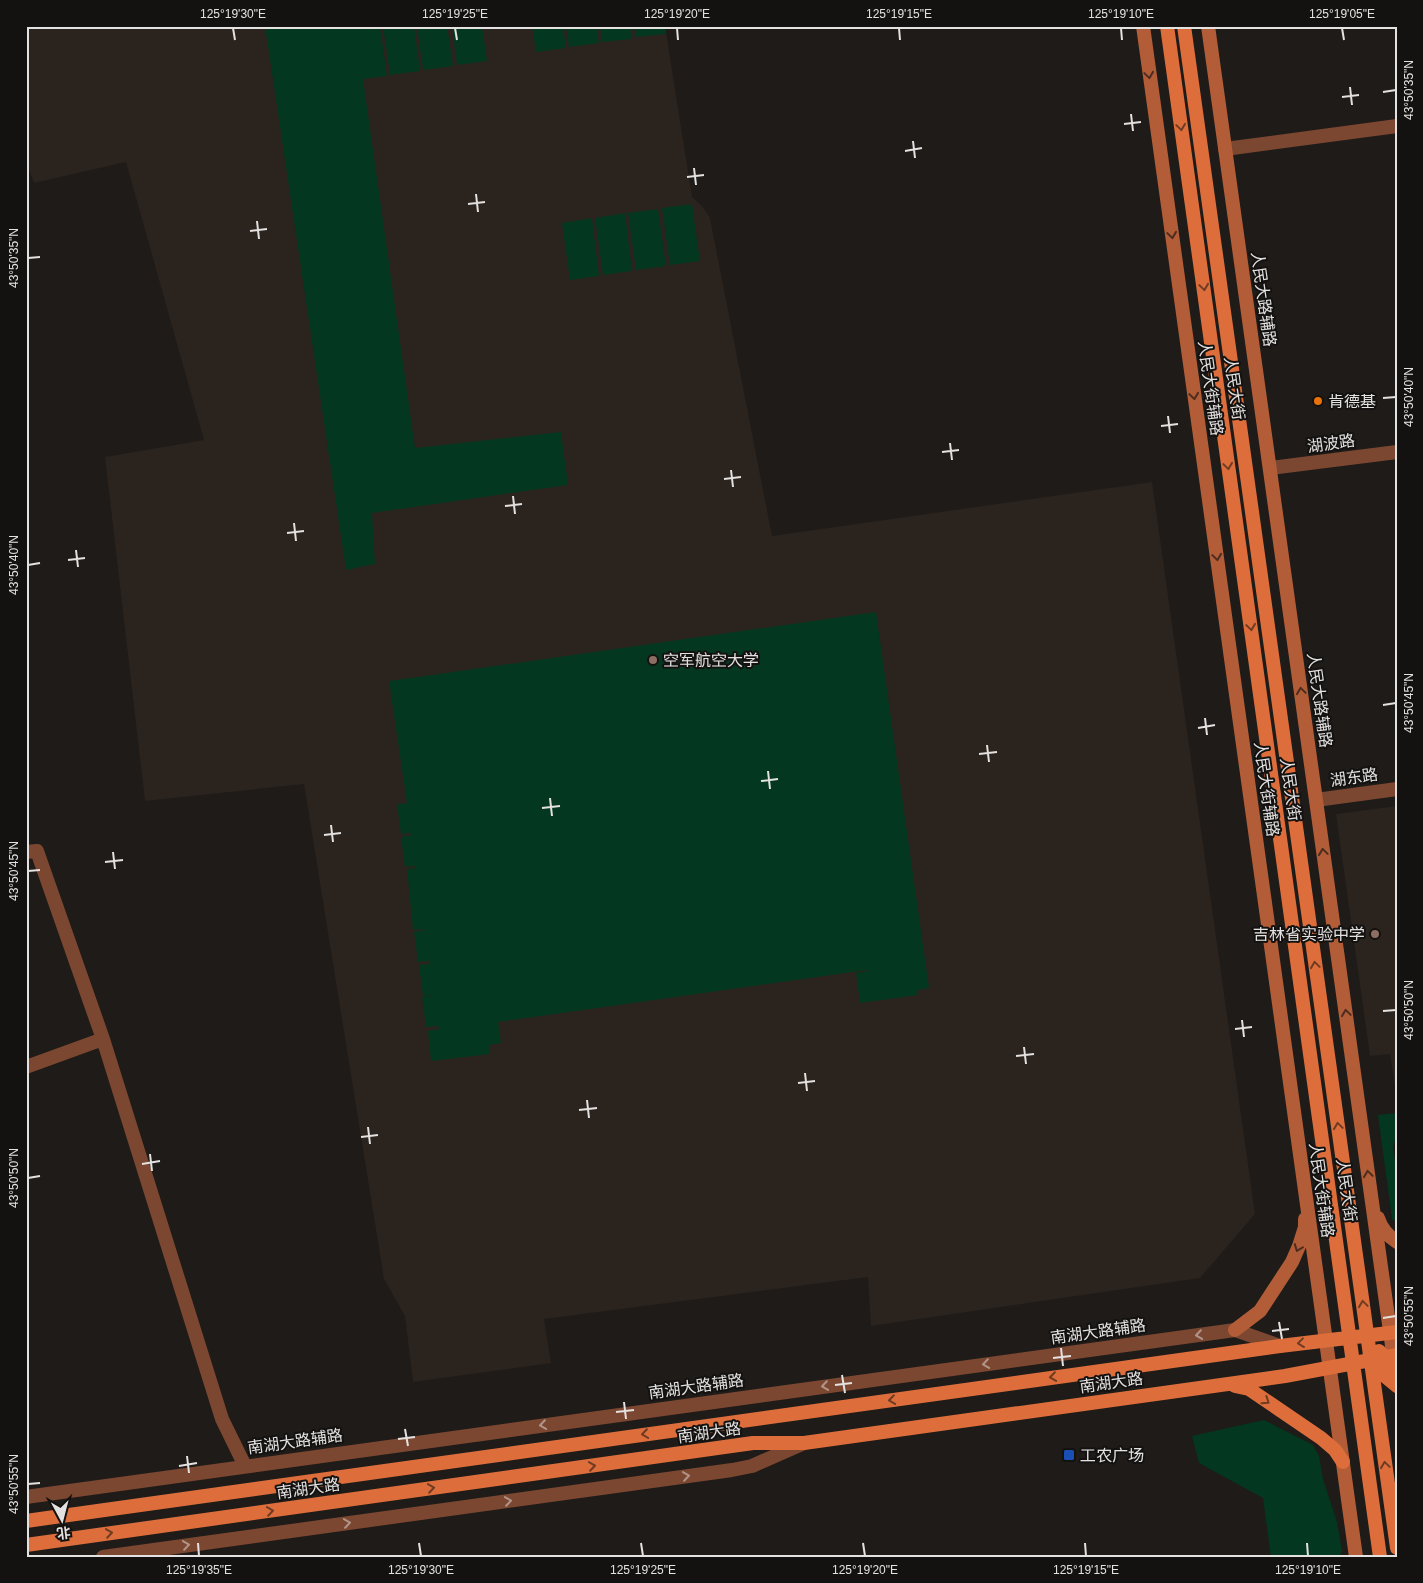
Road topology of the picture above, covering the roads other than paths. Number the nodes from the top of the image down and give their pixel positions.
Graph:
1 (1143, 26) edge
2 (1167, 26) edge
3 (1184, 26) edge
4 (1208, 26) edge
5 (1397, 126) edge
6 (1226, 150) junction
7 (1397, 452) edge
8 (1270, 468) junction
9 (1397, 789) edge
10 (1316, 800) junction
11 (26, 852) edge
12 (103, 1039) junction
13 (26, 1067) edge
14 (1372, 1197) junction
15 (1306, 1201) junction
16 (1397, 1242) edge
17 (1235, 1330) junction
18 (1395, 1331) edge
19 (1367, 1336) junction
20 (1350, 1338) junction
21 (1326, 1340) junction
22 (1280, 1346) junction
23 (1376, 1359) edge
24 (1330, 1367) junction
25 (1396, 1373) edge
26 (1222, 1384) junction
27 (1397, 1386) edge
28 (804, 1443) junction
29 (1343, 1462) junction
30 (246, 1466) junction
31 (26, 1497) edge
32 (26, 1521) edge
33 (26, 1545) edge
34 (1397, 1548) edge
35 (103, 1557) edge
36 (1356, 1557) edge
37 (1380, 1557) edge

1 -> 15 main road, 人民大街辅路
2 -> 20 main road, 人民大街
19 -> 3 main road, 人民大街
4 - 6 main road, 人民大路辅路
5 - 6 street
6 - 8 main road, 人民大路辅路
7 - 8 street, 湖波路
10 -> 8 main road, 人民大路辅路
9 - 10 street, 湖东路
14 -> 10 main road, 人民大路辅路
11 - 12 street
12 - 13 street
12 - 30 street
14 - 16 main road
14 - 18 main road, 人民大路辅路
15 -> 17 main road
15 - 21 main road, 人民大街辅路
17 - 22 street, 南湖大路辅路
17 -> 30 street, 南湖大路辅路
18 - 19 main road, 南湖大路
18 - 23 main road, 人民大路辅路
19 - 20 main road, 南湖大路
19 - 23 main road, 人民大街
20 - 21 main road, 南湖大路
20 - 23 main road
21 -> 22 main road, 南湖大路
21 - 24 main road, 人民大街辅路
22 -> 32 main road, 南湖大路
23 - 24 main road, 南湖大路
23 - 25 main road
23 - 27 main road
34 -> 23 main road, 人民大街
23 - 37 main road, 人民大街
24 - 26 main road, 南湖大路
24 - 29 main road, 人民大街辅路
26 - 28 main road, 南湖大路
26 -> 29 main road
33 -> 28 main road, 南湖大路
35 -> 28 street
29 - 36 main road, 人民大街辅路
30 - 31 street, 南湖大路辅路

